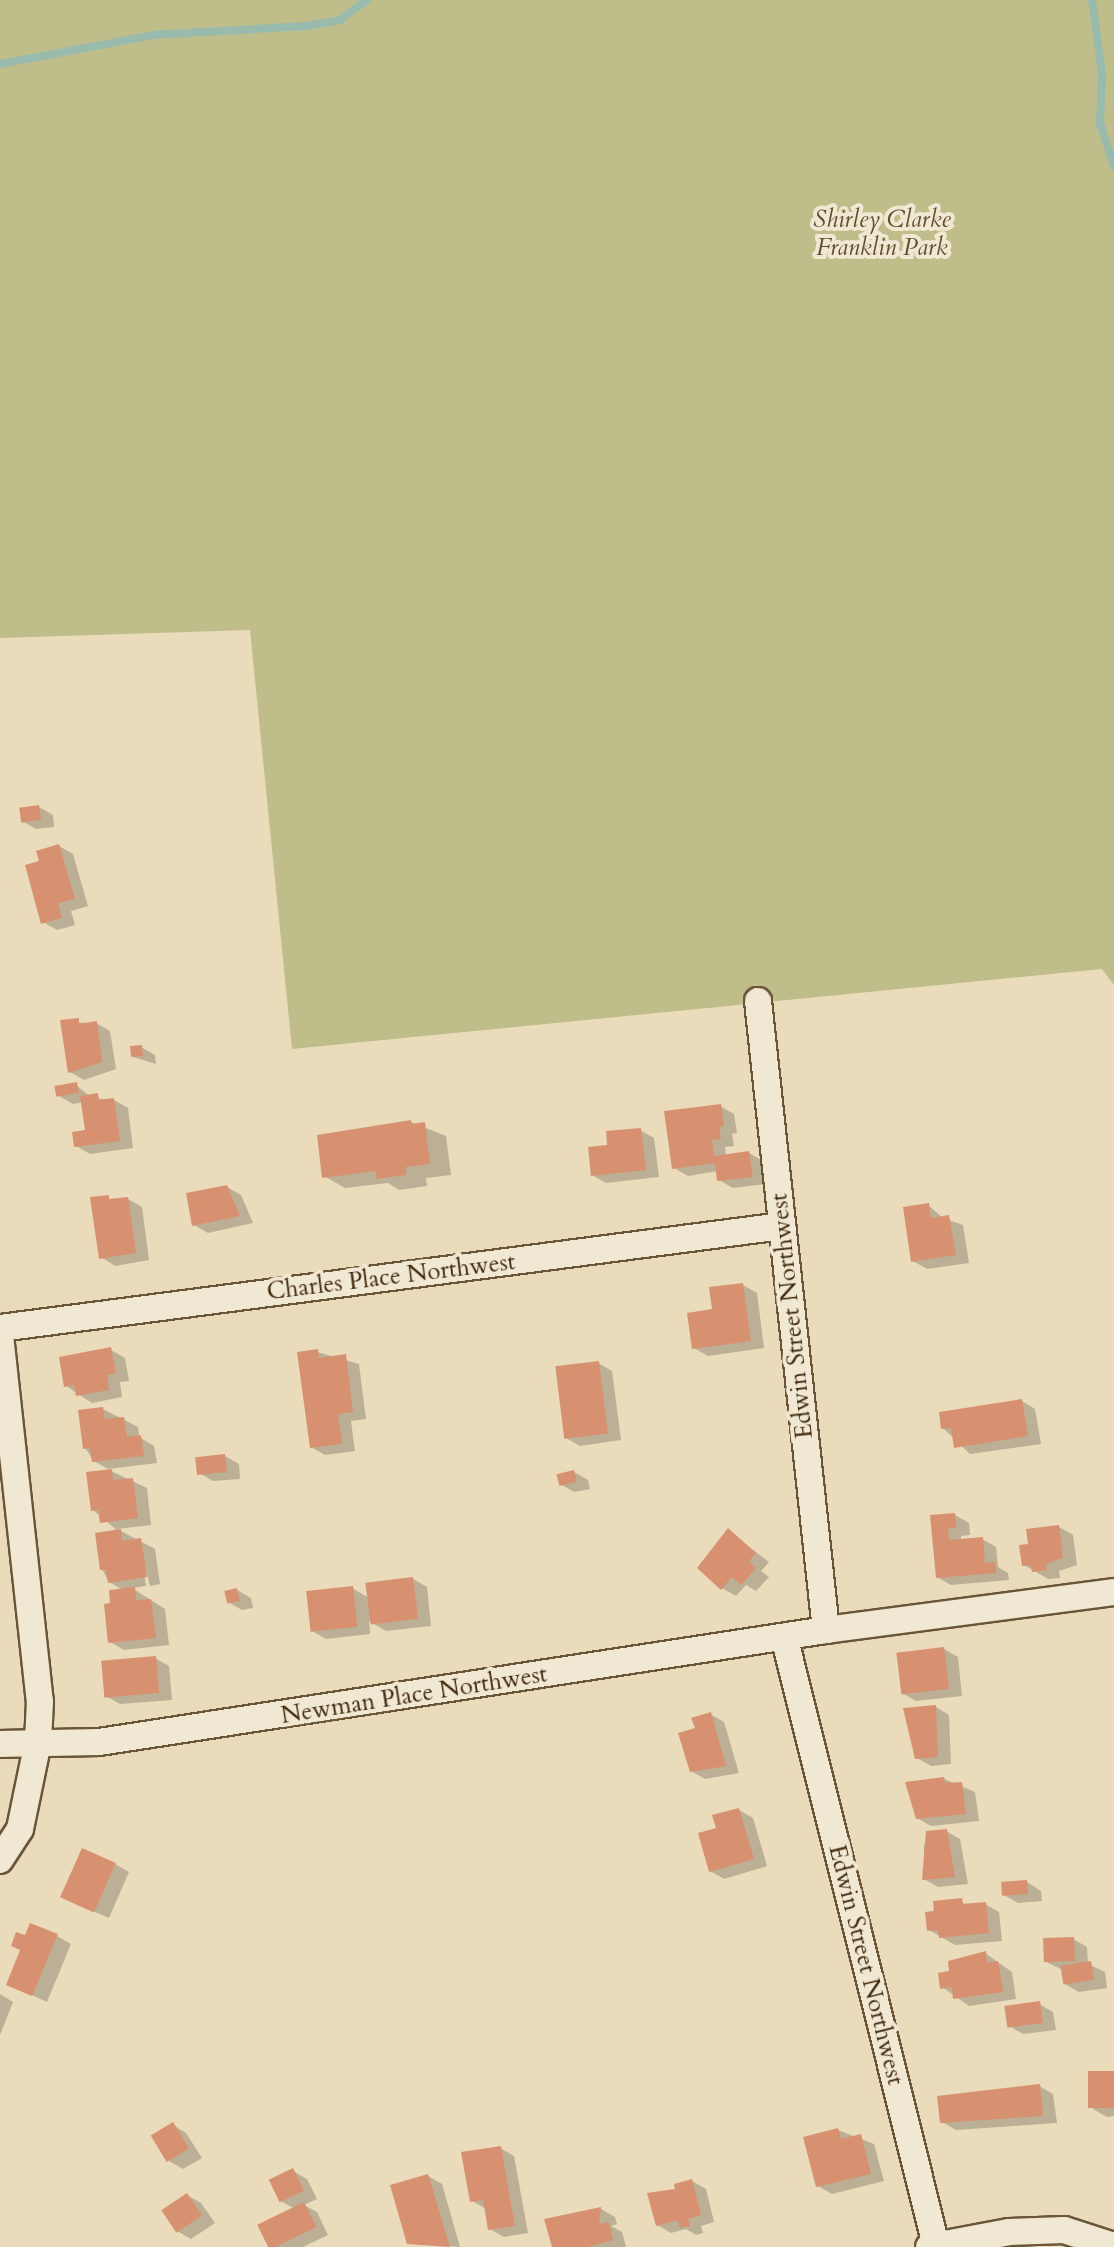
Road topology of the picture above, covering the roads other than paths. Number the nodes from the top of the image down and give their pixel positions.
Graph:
1 (758, 1001) dead end
2 (782, 1226) junction
3 (0, 1328) edge
4 (0, 1335) edge
5 (1114, 1592) edge
6 (826, 1630) junction
7 (785, 1640) junction
8 (38, 1742) junction
9 (0, 1744) edge
10 (0, 1860) edge
11 (933, 2246) edge
12 (1114, 2246) edge

1 - 2 street, Edwin Street Northwest
2 - 3 street, Charles Place Northwest
2 - 6 street, Edwin Street Northwest
4 - 8 street
5 - 6 street, Newman Place Northwest
6 - 7 street, Newman Place Northwest
7 - 8 street, Newman Place Northwest
7 - 11 street, Edwin Street Northwest
8 - 9 street, Newman Place Northwest
8 - 10 street
11 - 12 street

